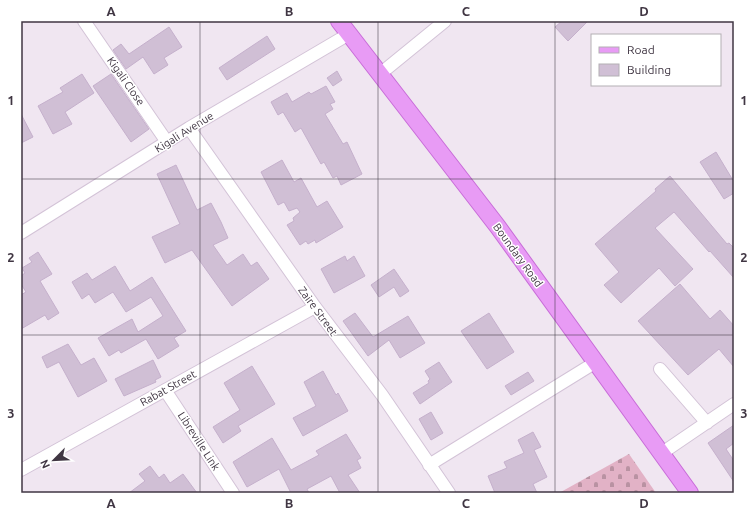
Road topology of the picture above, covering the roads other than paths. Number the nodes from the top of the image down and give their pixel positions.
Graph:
1 (84, 21) edge
2 (339, 21) edge
3 (445, 21) edge
4 (349, 34) junction
5 (380, 74) junction
6 (189, 128) junction
7 (167, 142) junction
8 (21, 233) edge
9 (315, 308) junction
10 (596, 362) junction
11 (660, 369) dead end
12 (165, 390) junction
13 (734, 404) edge
14 (707, 423) junction
15 (662, 453) junction
16 (429, 465) junction
17 (21, 470) edge
18 (233, 493) edge
19 (449, 493) edge
20 (690, 493) edge

1 - 7 street, Kigali Close
2 - 4 main road, Boundary Road
3 - 5 street
4 - 5 main road, Boundary Road
4 - 6 street, Kigali Avenue
5 - 10 main road, Boundary Road
6 - 7 street, Kigali Avenue
6 - 9 street, Zaire Street
7 - 8 street, Kigali Avenue
9 - 12 street, Rabat Street
9 - 16 street, Zaire Street
10 - 15 main road, Boundary Road
10 - 16 street
11 - 14 street
12 - 17 street, Rabat Street
12 - 18 street, Libreville Link
13 - 14 street
14 - 15 street
15 - 20 main road, Boundary Road
16 - 19 street, Zaire Street

